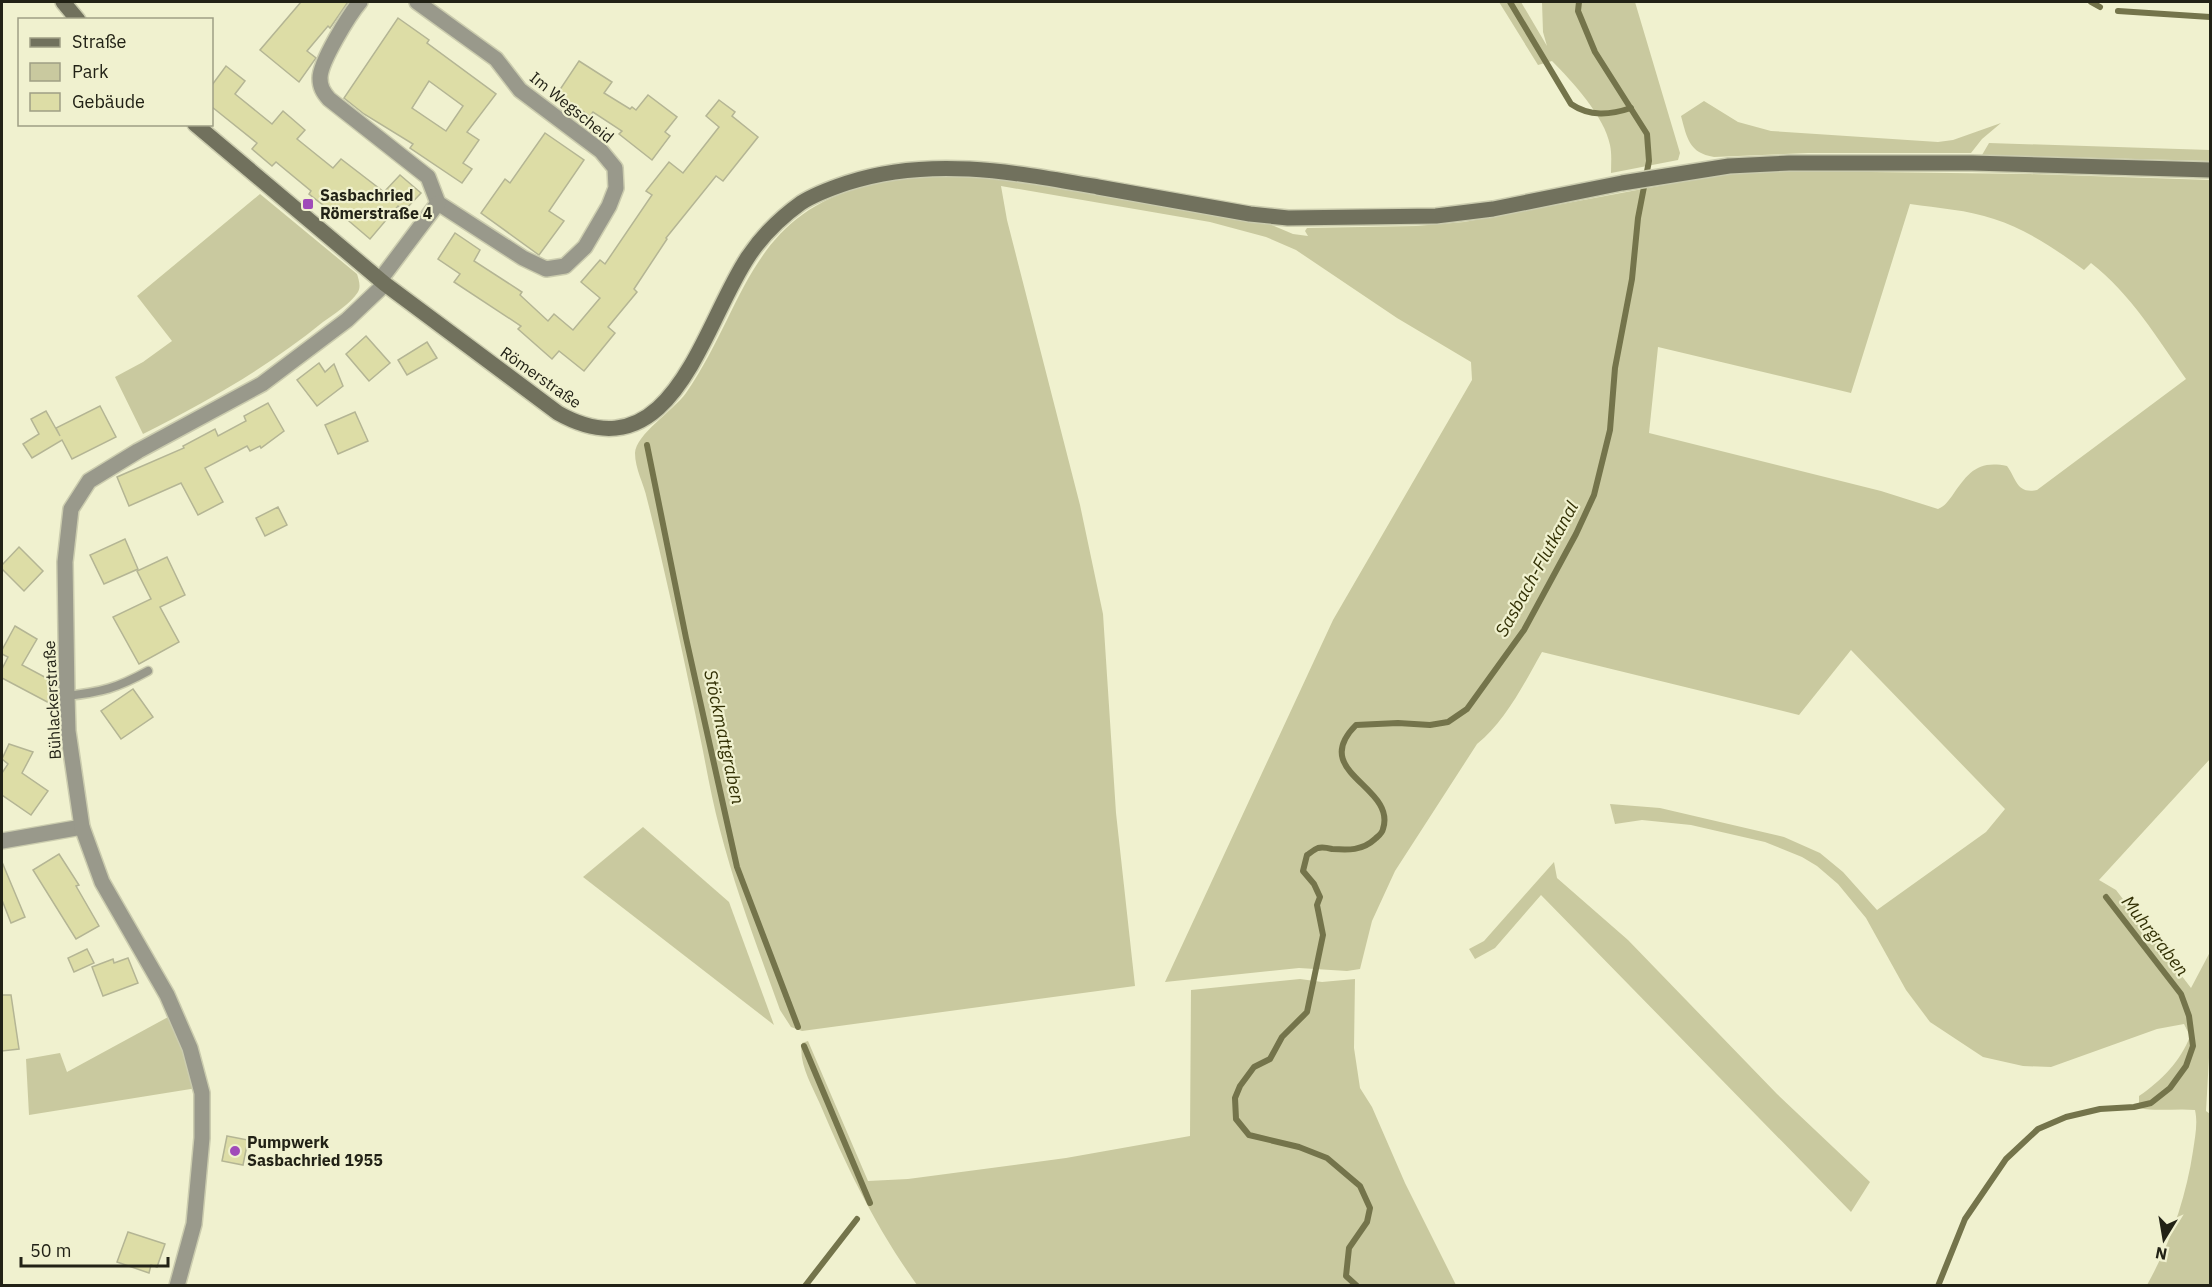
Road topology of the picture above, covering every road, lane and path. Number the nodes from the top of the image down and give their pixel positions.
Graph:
1 (63, 2) edge
2 (360, 2) edge
3 (417, 2) edge
4 (76, 18) edge
5 (197, 126) edge
6 (2211, 170) edge
7 (438, 203) junction
8 (383, 282) junction
9 (148, 671) dead end
10 (67, 696) junction
11 (82, 827) junction
12 (2, 841) edge
13 (177, 1286) edge

1 - 4 street
2 - 7 street
3 - 7 street, Im Wegscheid
5 - 8 street, Römerstraße
6 - 8 street, Römerstraße
7 - 8 street
8 - 10 street, Bühlackerstraße
9 - 10 lane
10 - 11 street, Bühlackerstraße
11 - 12 street
11 - 13 street, Bühlackerstraße

